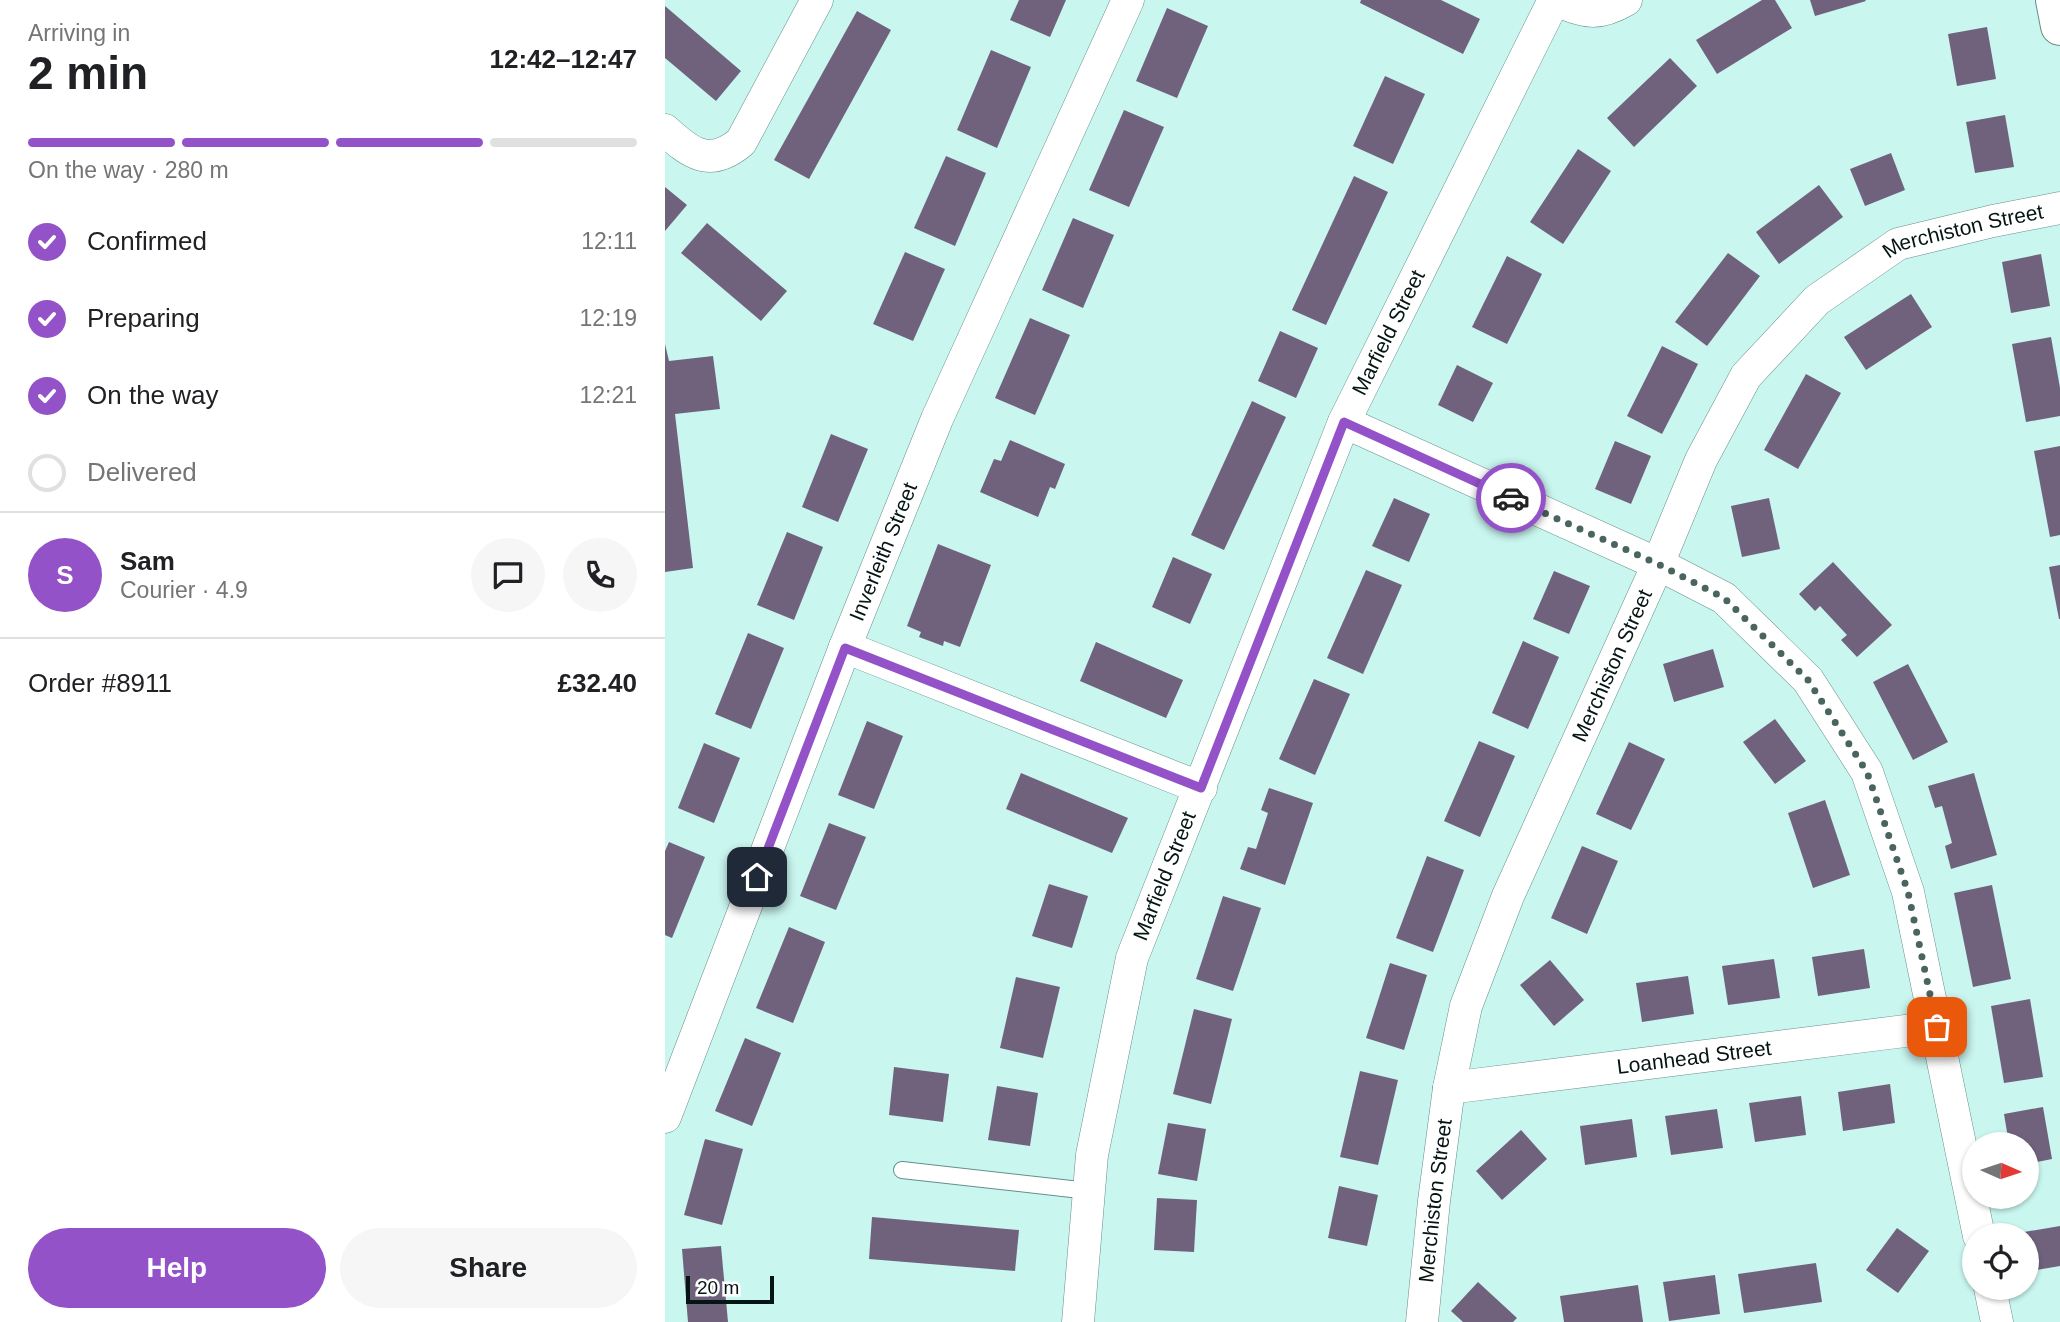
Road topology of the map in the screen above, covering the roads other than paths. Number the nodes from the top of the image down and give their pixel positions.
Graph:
1 (817, 0) edge
2 (1128, 0) edge
3 (1555, 0) edge
4 (1626, 0) edge
5 (2055, 0) edge
6 (2060, 26) edge
7 (665, 130) edge
8 (2060, 208) edge
9 (1344, 422) junction
10 (1658, 564) junction
11 (845, 648) junction
12 (1201, 788) junction
13 (1937, 1027) junction
14 (1449, 1088) junction
15 (665, 1116) edge
16 (902, 1170) dead end
17 (1089, 1191) junction
18 (1976, 1223) edge
19 (1992, 1300) edge
20 (1078, 1322) edge
21 (1422, 1322) edge
22 (1997, 1322) edge

1 - 7 street
2 - 11 street, Inverleith Street
3 - 4 street
3 - 9 street, Marfield Street
5 - 6 street
8 - 10 street, Merchiston Street
9 - 10 street
9 - 12 street, Marfield Street
10 - 13 street
10 - 14 street, Merchiston Street
11 - 12 street
11 - 15 street, Inverleith Street
12 - 17 street, Marfield Street
13 - 14 street, Loanhead Street
13 - 18 street
14 - 21 street, Merchiston Street
16 - 17 lane
17 - 20 street, Marfield Street
19 - 22 street

